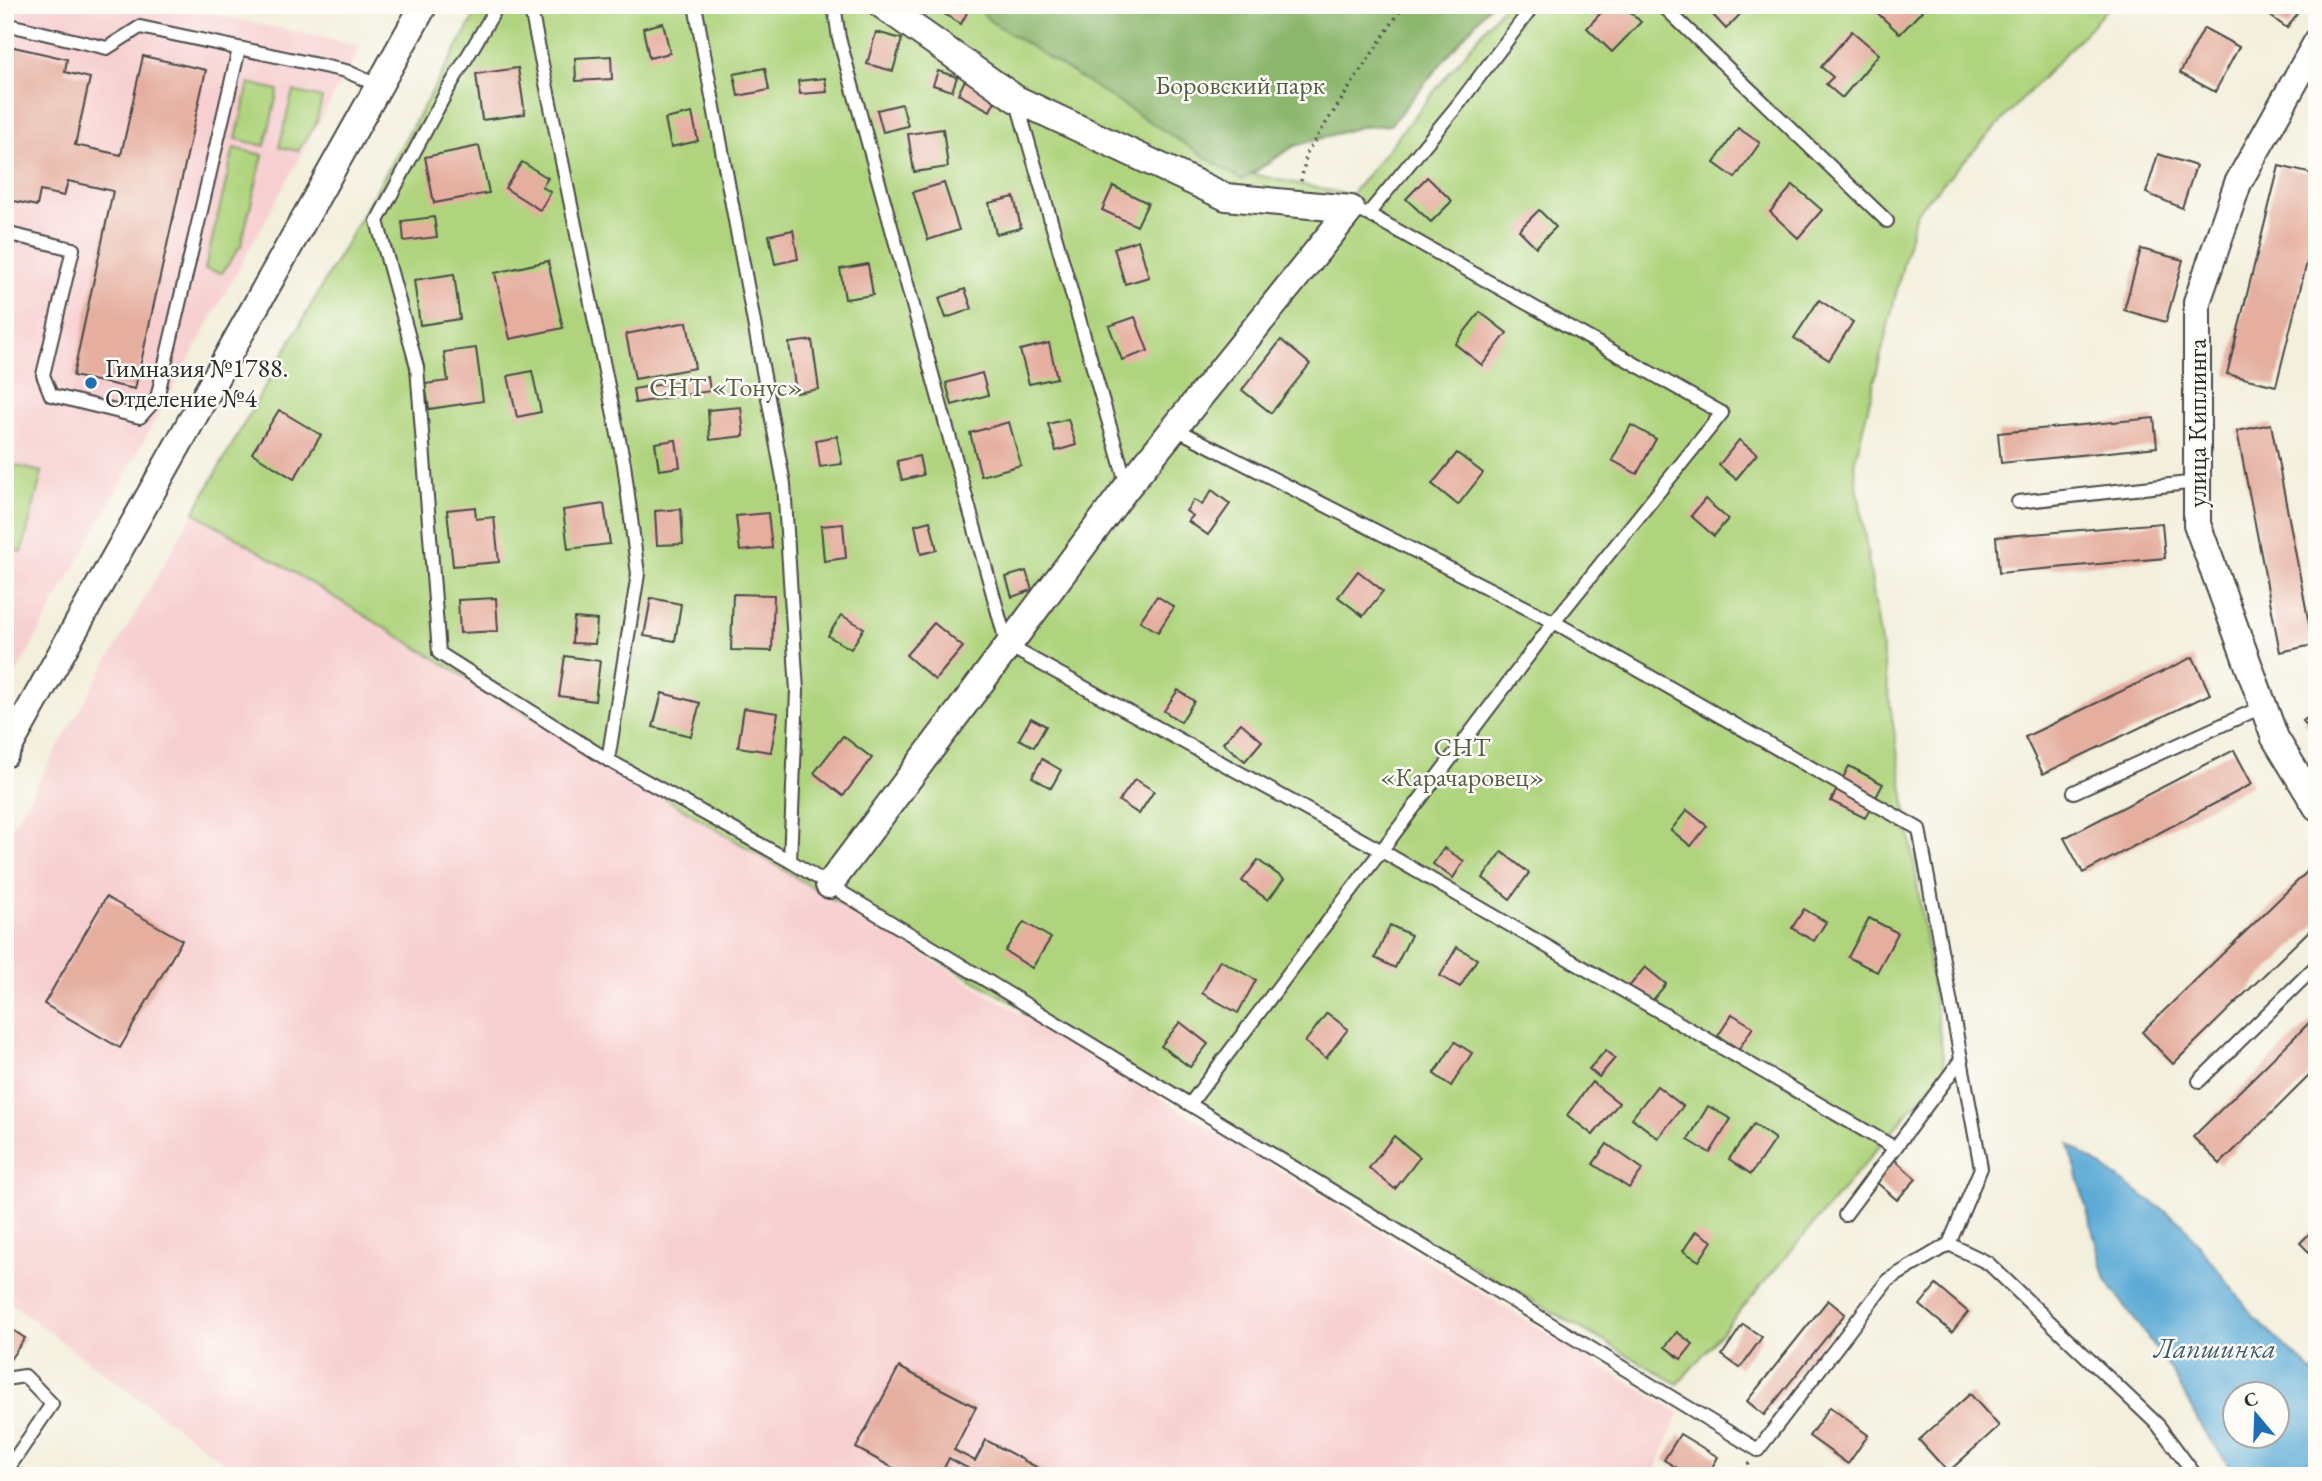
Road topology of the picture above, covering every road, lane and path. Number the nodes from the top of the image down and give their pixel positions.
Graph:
1 (424, 5) edge
2 (498, 5) edge
3 (530, 5) edge
4 (695, 5) edge
5 (834, 5) edge
6 (882, 5) edge
7 (1404, 5) edge
8 (1534, 5) edge
9 (1662, 5) edge
10 (5, 24) edge
11 (2317, 41) edge
12 (228, 46) junction
13 (379, 86) junction
14 (1016, 99) junction
15 (1297, 204) junction
16 (1360, 212) junction
17 (1887, 221) dead end
18 (5, 233) edge
19 (1176, 429) junction
20 (2197, 482) junction
21 (1127, 487) junction
22 (2018, 502) dead end
23 (1553, 622) junction
24 (1007, 645) junction
25 (2264, 706) junction
26 (5, 754) edge
27 (608, 760) junction
28 (2074, 792) dead end
29 (2317, 807) edge
30 (1382, 851) junction
31 (790, 861) junction
32 (829, 885) junction
33 (2317, 965) edge
34 (1961, 1061) junction
35 (2199, 1081) dead end
36 (1190, 1104) junction
37 (1895, 1148) junction
38 (1844, 1215) dead end
39 (1949, 1244) junction
40 (5, 1379) edge
41 (5, 1473) edge
42 (2196, 1476) edge

1 - 13 street
2 - 27 lane
3 - 27 lane
4 - 31 lane
5 - 24 lane
6 - 14 street
7 - 15 path
8 - 16 lane
9 - 17 lane
10 - 12 lane
11 - 20 street, улица Киплинга
12 - 13 lane
12 - 18 lane
13 - 26 street
14 - 15 street
14 - 21 lane
15 - 16 street
16 - 19 street
16 - 23 lane
19 - 21 street
19 - 23 lane
20 - 22 lane
20 - 25 street, улица Киплинга
21 - 24 street
23 - 30 lane
23 - 34 lane
24 - 30 lane
24 - 32 street
25 - 28 lane
25 - 29 street, улица Киплинга
27 - 31 lane
30 - 36 lane
30 - 37 lane
31 - 32 lane
32 - 36 lane
33 - 35 lane
34 - 37 lane
34 - 39 lane
36 - 39 lane
37 - 38 lane
39 - 42 lane
40 - 41 lane

